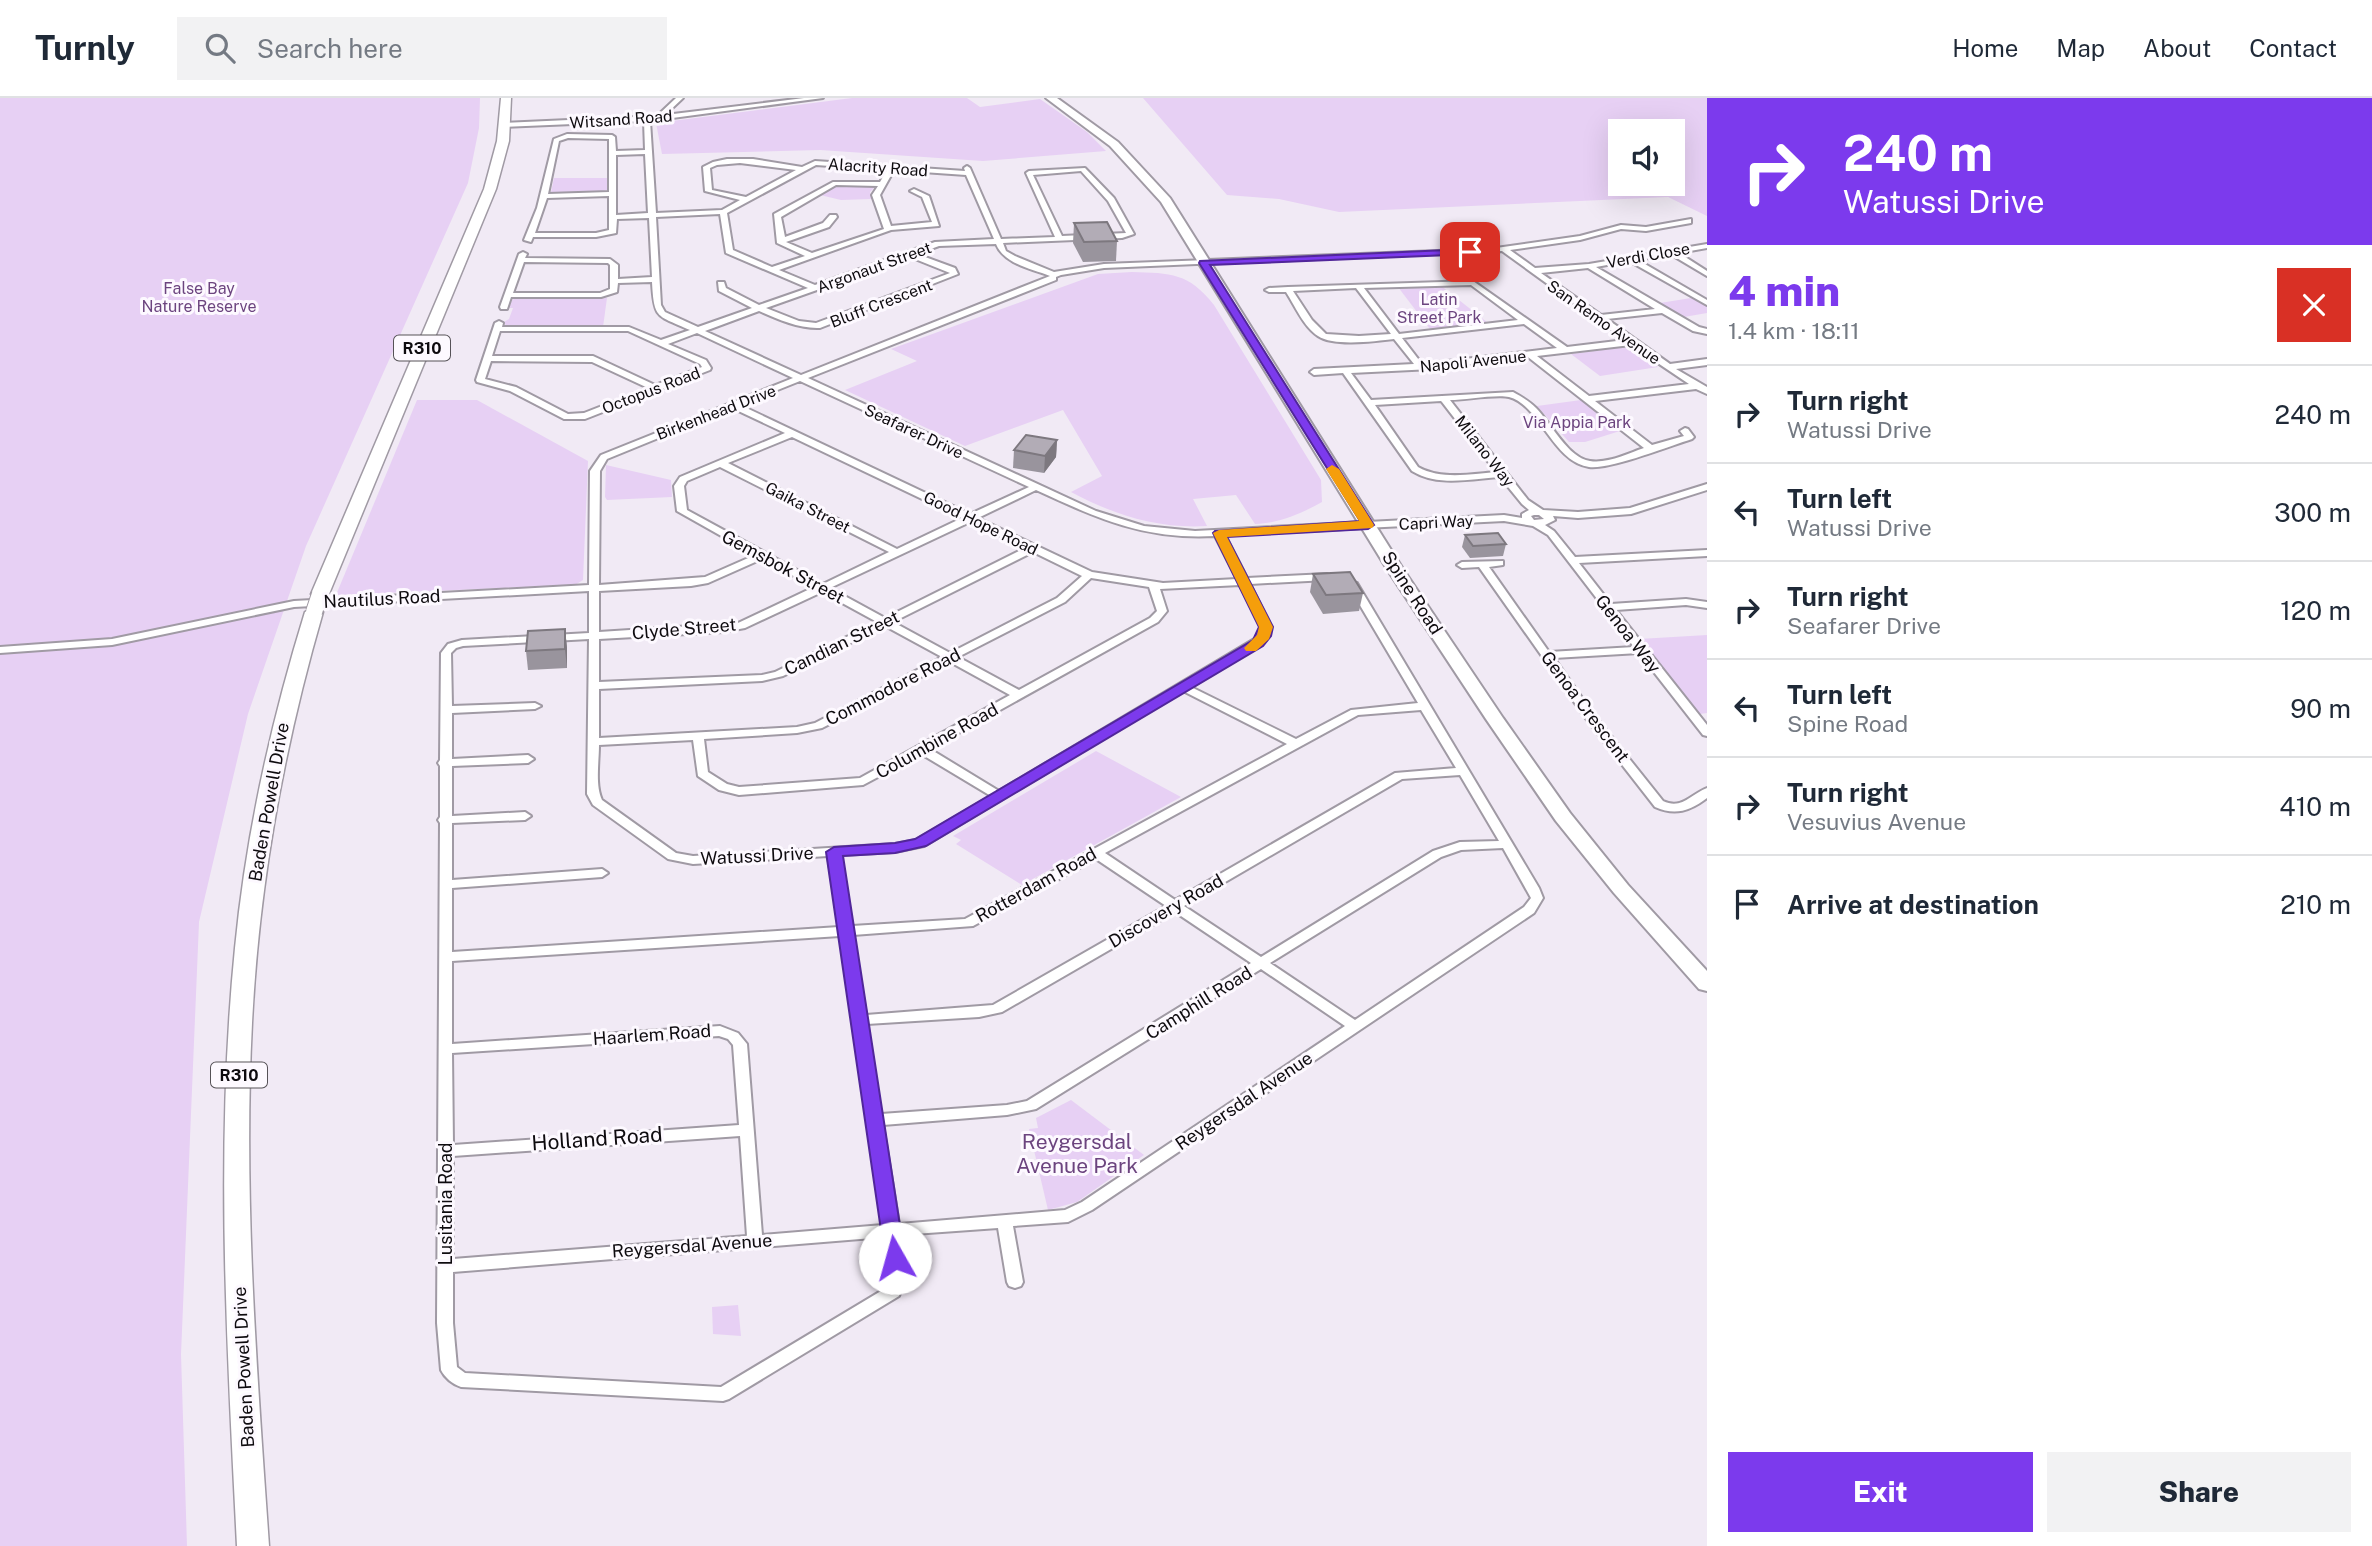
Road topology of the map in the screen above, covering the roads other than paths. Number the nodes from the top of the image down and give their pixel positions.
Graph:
1 (506, 98) edge
2 (680, 98) edge
3 (820, 98) edge
4 (1051, 98) edge
5 (657, 118) junction
6 (647, 119) junction
7 (505, 125) junction
8 (650, 152) junction
9 (614, 153) junction
10 (892, 167) junction
11 (801, 169) junction
12 (882, 184) junction
13 (914, 191) dead end
14 (614, 194) junction
15 (544, 196) junction
16 (746, 199) junction
17 (723, 212) junction
18 (653, 215) junction
19 (614, 217) junction
20 (833, 217) dead end
21 (1688, 221) dead end
22 (888, 228) junction
23 (1060, 239) junction
24 (780, 240) junction
25 (998, 241) junction
26 (1707, 246) edge
27 (1503, 250) junction
28 (1670, 251) junction
29 (909, 254) junction
30 (812, 256) junction
31 (523, 257) joint
32 (1629, 258) junction
33 (1204, 263) junction
34 (1122, 265) junction
35 (1590, 265) junction
36 (771, 270) junction
37 (1533, 271) junction
38 (1707, 274) edge
39 (1056, 277) junction
40 (656, 279) junction
41 (615, 281) junction
42 (721, 284) dead end
43 (1358, 286) junction
44 (814, 288) junction
45 (1288, 289) junction
46 (1269, 290) dead end
47 (509, 295) junction
48 (1707, 303) edge
49 (504, 307) dead end
50 (760, 307) junction
51 (1663, 310) junction
52 (1599, 318) junction
53 (1526, 321) junction
54 (498, 326) joint
55 (695, 331) junction
56 (1707, 332) edge
57 (1396, 336) junction
58 (1632, 342) junction
59 (662, 343) junction
60 (1565, 350) junction
61 (1531, 355) junction
62 (486, 358) junction
63 (1707, 362) edge
64 (1420, 367) junction
65 (1668, 367) junction
66 (1345, 370) junction
67 (1314, 372) dead end
68 (801, 379) junction
69 (1696, 386) junction
70 (656, 389) junction
71 (1707, 391) edge
72 (1586, 399) junction
73 (1445, 400) junction
74 (1368, 403) junction
75 (733, 405) junction
76 (1685, 430) dead end
77 (793, 433) junction
78 (1651, 449) junction
79 (720, 463) junction
80 (1503, 474) junction
81 (1036, 487) junction
82 (1705, 489) edge
83 (1578, 515) joint
84 (970, 517) junction
85 (1537, 517) junction
86 (1368, 525) junction
87 (1219, 533) junction
88 (1034, 548) junction
89 (896, 552) junction
90 (1707, 553) edge
91 (762, 555) junction
92 (1571, 560) junction
93 (1482, 564) junction
94 (1499, 564) dead end
95 (1462, 565) dead end
96 (1089, 575) junction
97 (1243, 582) junction
98 (1154, 586) junction
99 (822, 588) junction
100 (594, 589) junction
101 (1707, 605) edge
102 (1607, 607) junction
103 (885, 622) junction
104 (595, 636) junction
105 (0, 650) edge
106 (1640, 650) junction
107 (1545, 655) junction
108 (950, 658) junction
109 (594, 686) junction
110 (1183, 687) junction
111 (1019, 695) junction
112 (535, 706) dead end
113 (1425, 706) junction
114 (445, 710) junction
115 (1707, 733) edge
116 (698, 736) junction
117 (593, 741) junction
118 (1296, 744) junction
119 (922, 749) junction
120 (528, 759) dead end
121 (444, 763) junction
122 (1464, 771) junction
123 (1707, 792) edge
124 (1000, 796) junction
125 (525, 816) dead end
126 (444, 820) junction
127 (1507, 844) junction
128 (834, 852) junction
129 (1096, 853) junction
130 (602, 873) dead end
131 (445, 885) junction
132 (1175, 906) junction
133 (846, 931) junction
134 (445, 957) junction
135 (1262, 964) junction
136 (1707, 984) edge
137 (860, 1020) junction
138 (1355, 1026) junction
139 (445, 1049) junction
140 (875, 1120) junction
141 (747, 1130) junction
142 (446, 1151) junction
143 (1005, 1223) junction
144 (892, 1231) junction
145 (755, 1242) junction
146 (447, 1266) junction
147 (1015, 1282) dead end
148 (253, 1546) edge

1 - 7 main road, Baden Powell Drive / R310
2 - 5 street
3 - 5 street, Witsand Road
4 - 33 main road, Spine Road
5 - 6 street, Witsand Road
6 - 7 street, Witsand Road
6 - 8 street, Seafarer Drive
7 - 148 main road, Baden Powell Drive / R310
8 - 9 street
8 - 18 street, Seafarer Drive
9 - 14 street
9 - 15 street
10 - 11 street, Alacrity Road
10 - 12 street
10 - 25 street, Alacrity Road
11 - 16 street, Alacrity Road
11 - 16 street
12 - 22 street
12 - 24 street
13 - 22 street
14 - 15 street
14 - 19 street
15 - 19 street
16 - 17 street, Alacrity Road
17 - 18 street
17 - 36 street
18 - 19 street
18 - 40 street, Seafarer Drive
20 - 24 street
21 - 27 street, Birkenhead Drive
22 - 30 street
23 - 23 street
23 - 25 street, Argonaut Street
24 - 30 street
25 - 29 street, Argonaut Street
25 - 39 street
26 - 28 street, Verdi Close
27 - 33 street, Birkenhead Drive
27 - 37 street, San Remo Avenue
28 - 32 street, Verdi Close
28 - 38 street
29 - 44 street, Argonaut Street
29 - 50 street, Bluff Crescent
30 - 36 street
31 - 41 street
31 - 47 street
32 - 35 street, Verdi Close
32 - 48 street
33 - 34 street, Birkenhead Drive
33 - 86 main road, Spine Road
34 - 39 street, Birkenhead Drive
34 - 39 street, Birkenhead Drive
35 - 37 street, Verdi Close
35 - 51 street, Verdi Close
36 - 44 street
37 - 52 street, San Remo Avenue
39 - 68 street, Birkenhead Drive
40 - 41 street
40 - 55 street, Seafarer Drive
41 - 47 street
42 - 50 street
43 - 45 street
43 - 53 street
43 - 57 street
44 - 50 street, Argonaut Street
45 - 46 street
45 - 57 street
47 - 49 street
50 - 55 street, Argonaut Street
51 - 52 street
51 - 56 street, Verdi Close
52 - 58 street, San Remo Avenue
53 - 57 street
53 - 60 street
54 - 59 street, Octopus Road
54 - 62 street, Octopus Road
55 - 59 street, Argonaut Street
55 - 68 street, Seafarer Drive
57 - 64 street
58 - 60 street, Napoli Avenue
58 - 65 street, San Remo Avenue
59 - 70 street, Octopus Road
60 - 61 street, Napoli Avenue
61 - 64 street, Napoli Avenue
61 - 72 street
62 - 70 street
62 - 70 street, Octopus Road
63 - 65 street
64 - 66 street, Napoli Avenue
65 - 69 street, San Remo Avenue
66 - 67 street, Napoli Avenue
66 - 74 street
68 - 75 street, Birkenhead Drive
68 - 81 street, Seafarer Drive
69 - 71 street, San Remo Avenue
69 - 72 street
72 - 78 street
73 - 74 street
73 - 78 street
73 - 80 street, Milano Way
74 - 80 street
75 - 77 street, Good Hope Road
75 - 100 street, Birkenhead Drive
76 - 78 street
77 - 79 street, Gemsbok Street
77 - 84 street, Good Hope Road
79 - 89 street, Gaika Street
79 - 91 street, Gemsbok Street
80 - 85 street, Milano Way
81 - 84 street, Clyde Street
81 - 87 street, Seafarer Drive
82 - 83 street, Capri Way
83 - 85 street, Capri Way
84 - 88 street, Good Hope Road
84 - 89 street, Clyde Street
85 - 86 street, Capri Way
85 - 92 street, Genoa Way
86 - 87 street, Seafarer Drive
86 - 136 main road, Spine Road
87 - 97 street, Watussi Drive
88 - 96 street, Good Hope Road
88 - 103 street, Candian Street
89 - 99 street, Clyde Street
90 - 92 street
91 - 99 street, Gemsbok Street
91 - 100 street, Nautilus Road
92 - 102 street, Genoa Way
93 - 94 street
93 - 95 street
93 - 107 street, Genoa Crescent
96 - 98 street, Good Hope Road
96 - 108 street, Commodore Road
97 - 98 street, Good Hope Road
97 - 110 street, Watussi Drive
97 - 113 street, Reygersdal Avenue
98 - 111 street, Columbine Road
99 - 103 street, Gemsbok Street
99 - 104 street, Clyde Street
100 - 104 street, Birkenhead Drive
100 - 105 street, Nautilus Road
101 - 102 street
102 - 106 street, Genoa Way
103 - 108 street, Gemsbok Street
103 - 109 street, Candian Street
104 - 109 street, Watussi Drive
104 - 114 street, Lusitania Road
106 - 107 street
106 - 115 street, Genoa Way
107 - 123 street, Genoa Crescent
108 - 111 street, Gemsbok Street
108 - 116 street, Commodore Road
109 - 117 street, Watussi Drive
110 - 118 street
110 - 124 street, Watussi Drive
111 - 119 street, Columbine Road
112 - 114 street
113 - 118 street, Rotterdam Road
113 - 122 street, Reygersdal Avenue
114 - 121 street, Lusitania Road
116 - 117 street, Commodore Road
116 - 119 street, Columbine Road
117 - 128 street, Watussi Drive
118 - 129 street, Rotterdam Road
119 - 124 street
120 - 121 street
121 - 126 street, Lusitania Road
122 - 127 street, Reygersdal Avenue
122 - 132 street, Discovery Road
124 - 128 street, Watussi Drive
125 - 126 street
126 - 131 street, Lusitania Road
127 - 135 street, Camphill Road
127 - 138 street, Reygersdal Avenue
128 - 133 street, Lusitania Road
129 - 132 street
129 - 133 street, Rotterdam Road
130 - 131 street
131 - 134 street, Lusitania Road
132 - 135 street
132 - 137 street, Discovery Road
133 - 134 street, Rotterdam Road
133 - 137 street, Lusitania Road
134 - 139 street, Lusitania Road
135 - 138 street
135 - 140 street, Camphill Road
137 - 140 street, Lusitania Road
138 - 143 street, Reygersdal Avenue
139 - 141 street, Haarlem Road
139 - 142 street, Lusitania Road
140 - 144 street, Lusitania Road
141 - 142 street, Holland Road
141 - 145 street, Haarlem Road
142 - 146 street, Lusitania Road
143 - 144 street, Reygersdal Avenue
143 - 147 street
144 - 145 street, Reygersdal Avenue
144 - 146 street, Lusitania Road
145 - 146 street, Reygersdal Avenue

